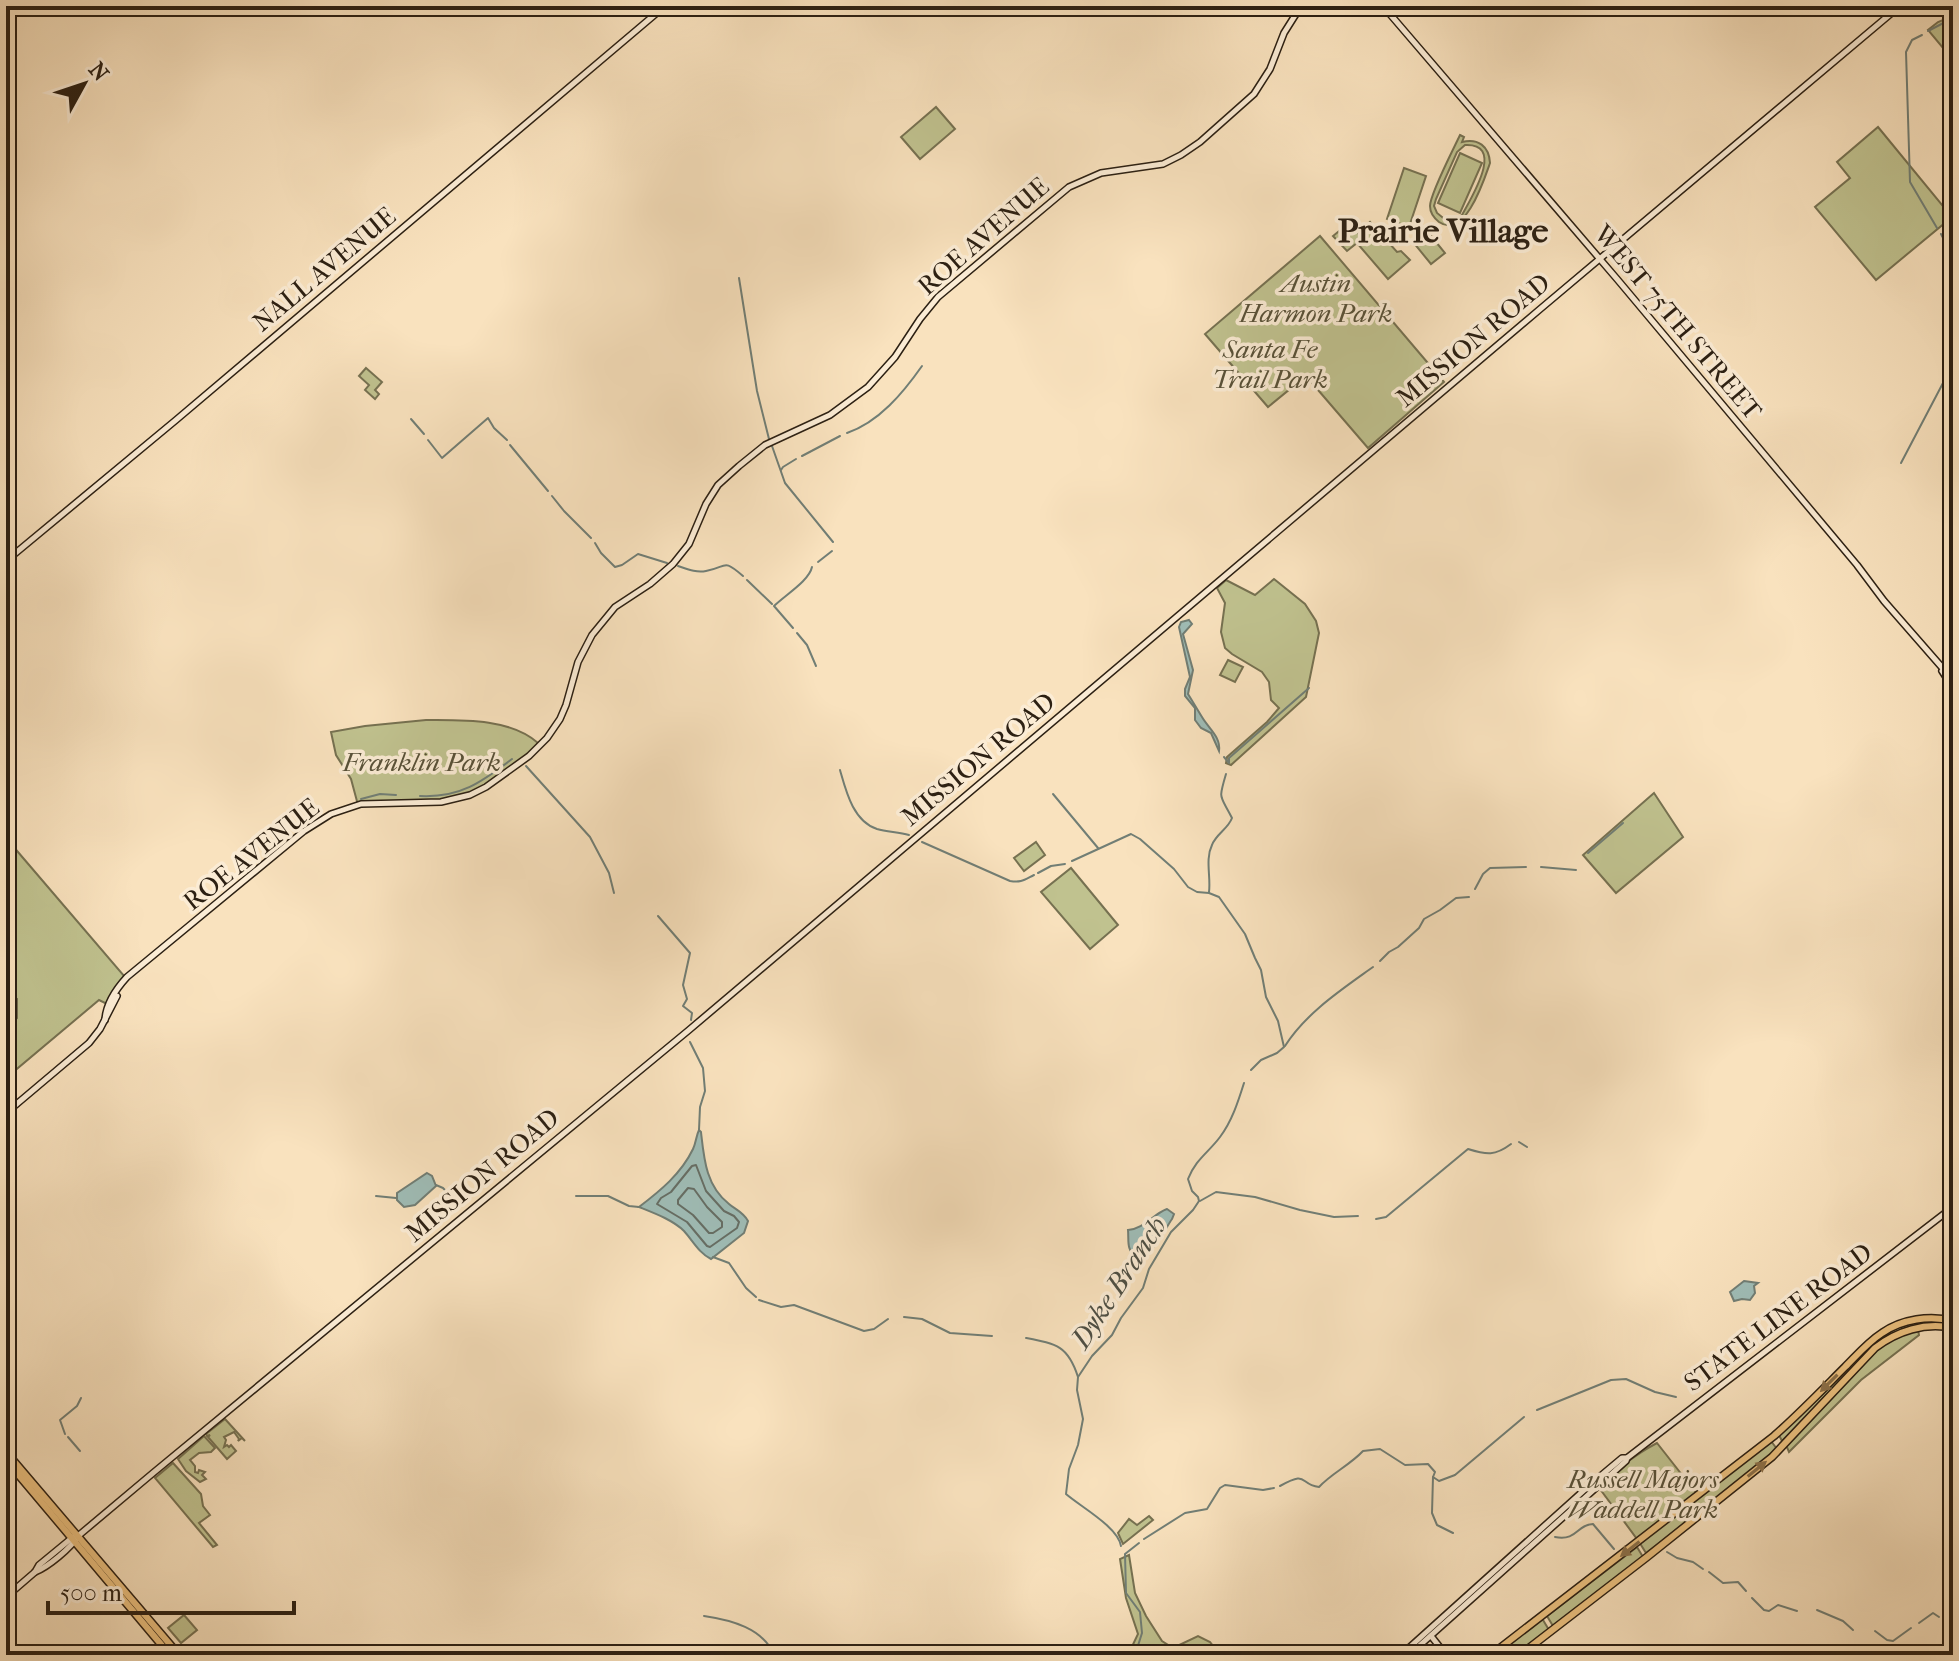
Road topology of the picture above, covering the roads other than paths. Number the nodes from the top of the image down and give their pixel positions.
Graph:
1 (665, 6) edge
2 (1301, 6) edge
3 (1383, 6) edge
4 (1900, 6) edge
5 (1599, 259) junction
6 (6, 561) edge
7 (1940, 667) junction
8 (1953, 680) edge
9 (1953, 688) edge
10 (6, 1113) edge
11 (1953, 1207) edge
12 (1953, 1321) edge
13 (1953, 1328) edge
14 (6, 1452) edge
15 (6, 1460) edge
16 (74, 1539) junction
17 (6, 1597) edge
18 (1429, 1634) junction
19 (170, 1655) edge
20 (179, 1655) edge
21 (1401, 1655) edge
22 (1409, 1655) edge
23 (1446, 1655) edge
24 (1491, 1655) edge
25 (1520, 1655) edge

1 - 6 main road, NALL AVENUE
2 - 10 main road, ROE AVENUE
3 - 5 main road, WEST 75TH STREET
4 - 5 main road, MISSION ROAD
5 - 7 main road, WEST 75TH STREET
5 - 16 main road, MISSION ROAD
7 - 8 main road, WEST 75TH STREET
7 - 9 main road, WEST 75TH STREET
11 - 18 main road, STATE LINE ROAD
12 -> 24 main road
25 -> 13 main road
14 - 16 main road
15 - 16 main road
16 - 17 main road, MISSION ROAD
16 - 19 main road
16 - 20 main road
18 - 21 main road, STATE LINE ROAD
18 - 22 main road, STATE LINE ROAD
18 - 23 main road

